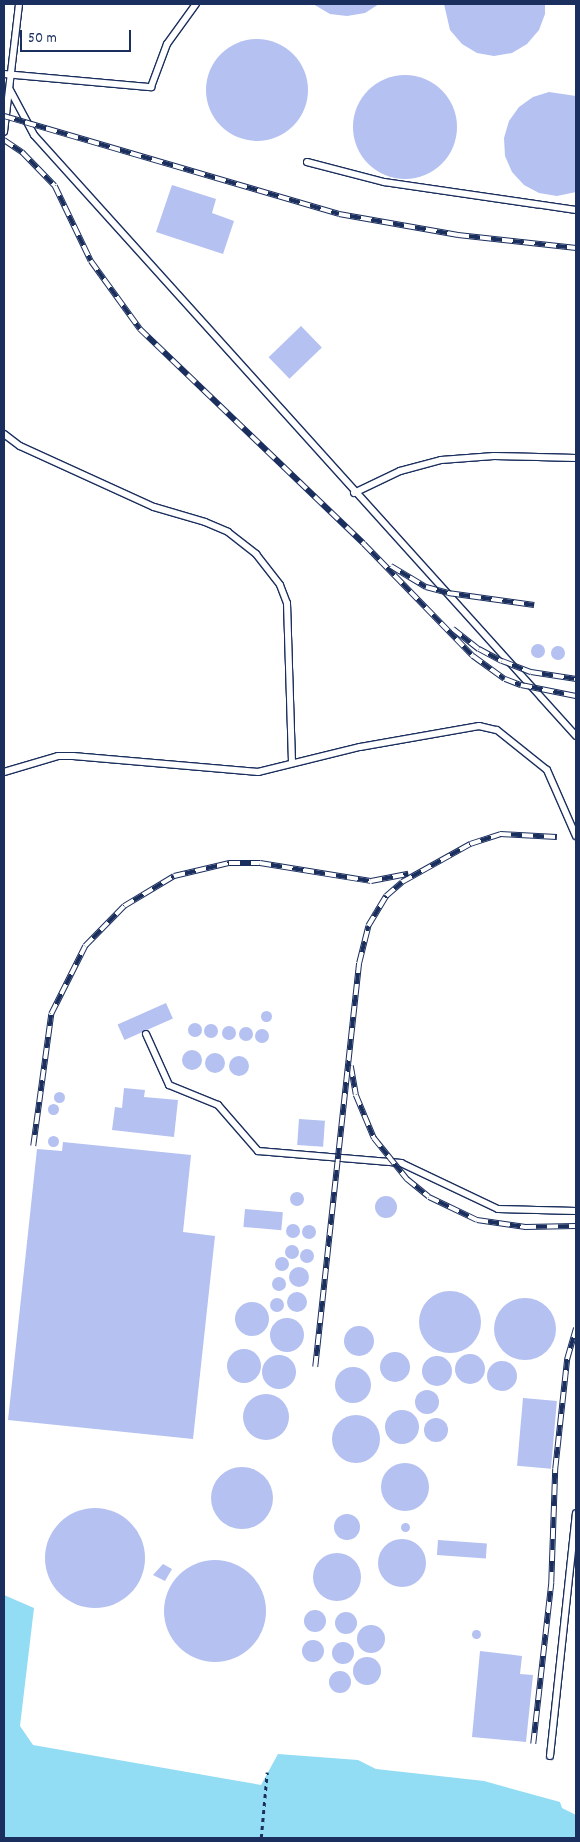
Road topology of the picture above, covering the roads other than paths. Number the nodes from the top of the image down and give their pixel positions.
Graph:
1 (19, 4) edge
2 (196, 4) edge
3 (4, 74) edge
4 (11, 76) junction
5 (10, 90) junction
6 (4, 132) edge
7 (307, 162) dead end
8 (576, 210) edge
9 (4, 434) edge
10 (576, 458) edge
11 (354, 493) junction
12 (576, 736) edge
13 (292, 761) junction
14 (4, 772) edge
15 (576, 836) edge
16 (146, 1034) dead end
17 (576, 1211) edge
18 (576, 1513) edge
19 (550, 1756) dead end

1 - 4 lane
2 - 4 lane
3 - 4 lane
4 - 5 lane
5 - 6 lane
5 - 11 lane
7 - 8 lane
9 - 13 lane
10 - 11 lane
11 - 12 lane
13 - 14 lane
13 - 15 lane
16 - 17 lane
18 - 19 lane

